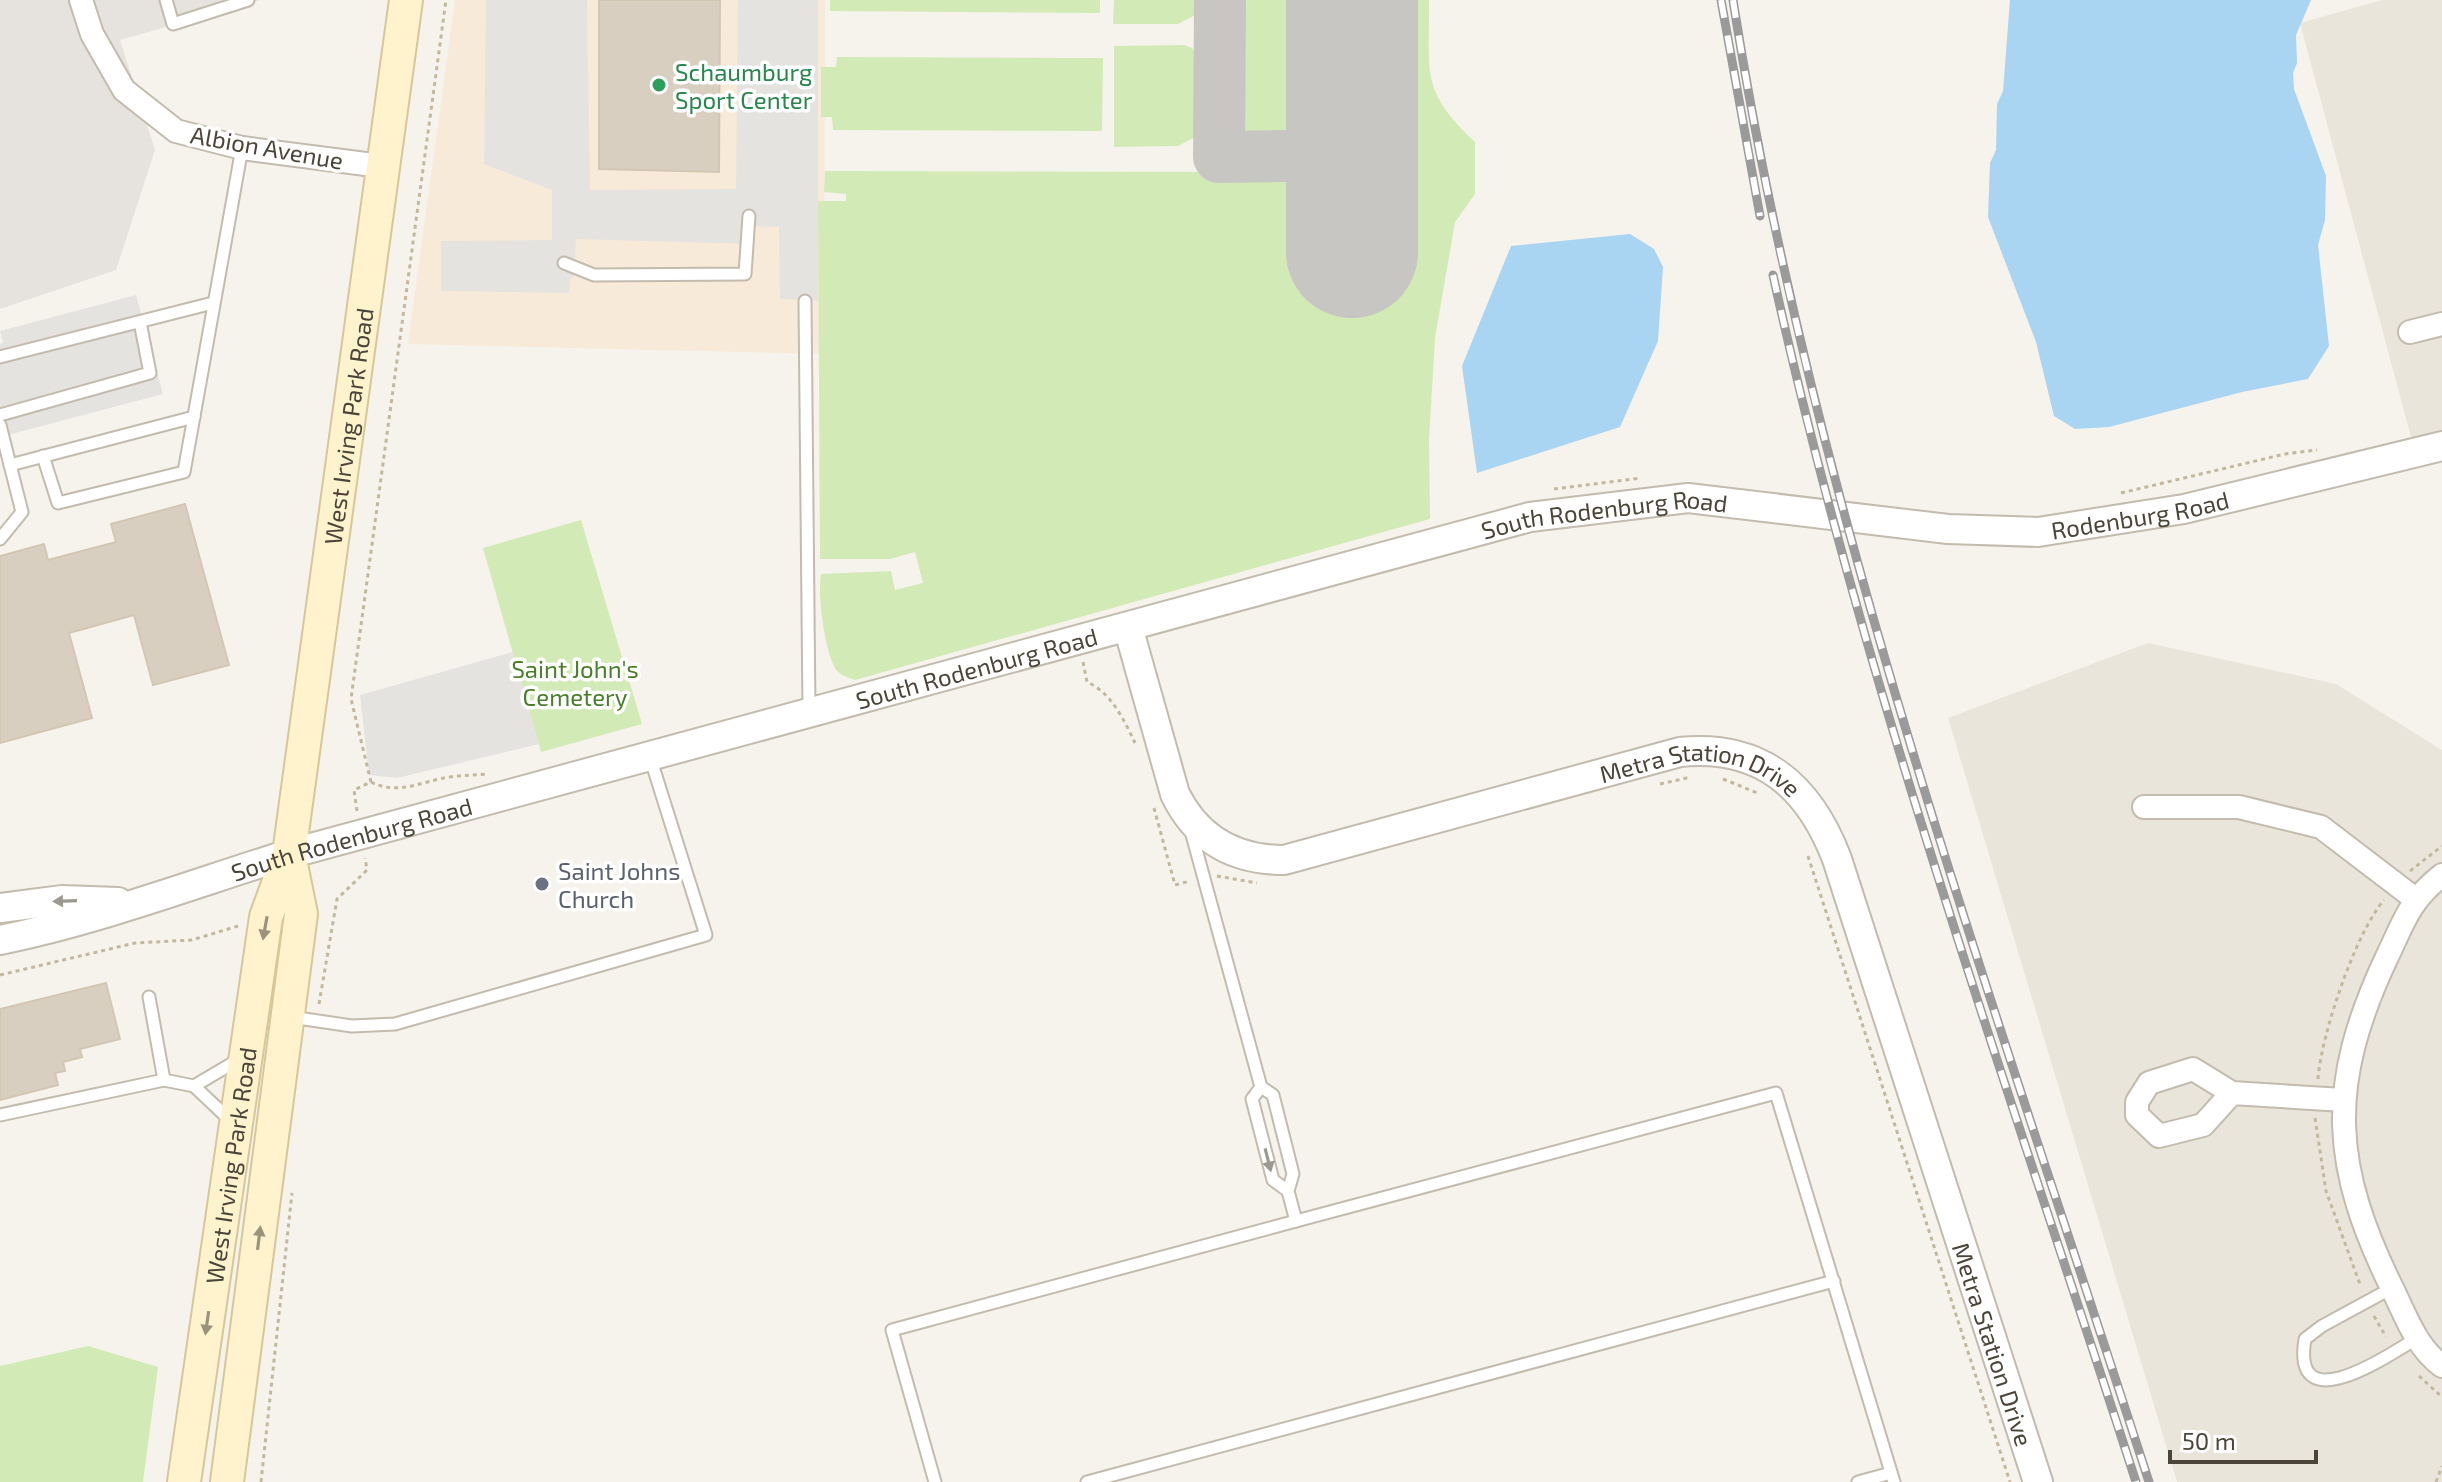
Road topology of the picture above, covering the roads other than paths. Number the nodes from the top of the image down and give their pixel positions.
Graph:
1 (81, 0) edge
2 (166, 0) edge
3 (248, 0) edge
4 (406, 0) edge
5 (242, 148) junction
6 (381, 166) junction
7 (749, 216) dead end
8 (564, 263) dead end
9 (805, 301) dead end
10 (213, 303) junction
11 (140, 322) junction
12 (2442, 324) edge
13 (2410, 332) dead end
14 (0, 357) edge
15 (0, 415) edge
16 (194, 417) junction
17 (0, 425) edge
18 (2442, 446) edge
19 (43, 456) junction
20 (10, 465) junction
21 (1832, 516) joint
22 (0, 539) edge
23 (1128, 627) junction
24 (809, 714) junction
25 (650, 757) junction
26 (2144, 807) dead end
27 (1188, 819) junction
28 (289, 854) junction
29 (2442, 875) edge
30 (2414, 898) junction
31 (131, 903) junction
32 (0, 908) edge
33 (0, 940) edge
34 (149, 997) dead end
35 (302, 1019) junction
36 (246, 1056) junction
37 (164, 1080) junction
38 (194, 1086) junction
39 (1261, 1087) junction
40 (2232, 1093) dead end
41 (2343, 1100) junction
42 (0, 1115) edge
43 (236, 1125) junction
44 (1288, 1191) junction
45 (1296, 1221) junction
46 (1834, 1281) junction
47 (2392, 1288) junction
48 (2417, 1338) junction
49 (2442, 1366) edge
50 (1893, 1478) edge
51 (184, 1482) edge
52 (227, 1482) edge
53 (935, 1482) edge
54 (1087, 1482) edge
55 (1858, 1482) edge
56 (2038, 1482) edge

1 - 5 street, Albion Avenue
2 - 3 lane
4 - 6 main road, West Irving Park Road
5 - 6 street, Albion Avenue
5 - 10 lane
6 - 28 main road, West Irving Park Road
7 - 8 lane
9 - 24 lane
10 - 11 lane
10 - 16 lane
11 - 14 lane
11 - 15 lane
12 - 13 street
16 - 19 lane
16 - 19 lane
17 - 20 lane
18 - 21 street, Rodenburg Road
19 - 20 lane
20 - 22 lane
21 - 23 street, South Rodenburg Road
23 - 24 street, South Rodenburg Road
23 - 27 street, Metra Station Drive
24 - 25 street, South Rodenburg Road
25 - 28 street, South Rodenburg Road
25 - 35 lane
26 - 30 street
27 - 39 lane
27 - 56 street, Metra Station Drive
28 - 31 street, South Rodenburg Road
28 - 35 main road, West Irving Park Road
28 -> 36 main road, West Irving Park Road
29 - 30 street
30 - 41 street
31 -> 32 street, South Rodenburg Road
31 - 33 street, South Rodenburg Road
34 - 37 lane
52 -> 35 main road, West Irving Park Road
36 - 38 lane
36 - 43 main road, West Irving Park Road
37 - 38 lane
37 - 42 lane
38 - 43 lane
39 - 44 lane
39 -> 44 lane
40 - 41 street
41 - 47 street
43 -> 51 main road, West Irving Park Road
44 - 45 lane
45 - 46 lane
45 - 53 lane
46 - 50 lane
46 - 54 lane
47 - 48 street
47 - 48 lane
48 - 49 street
50 - 55 lane

